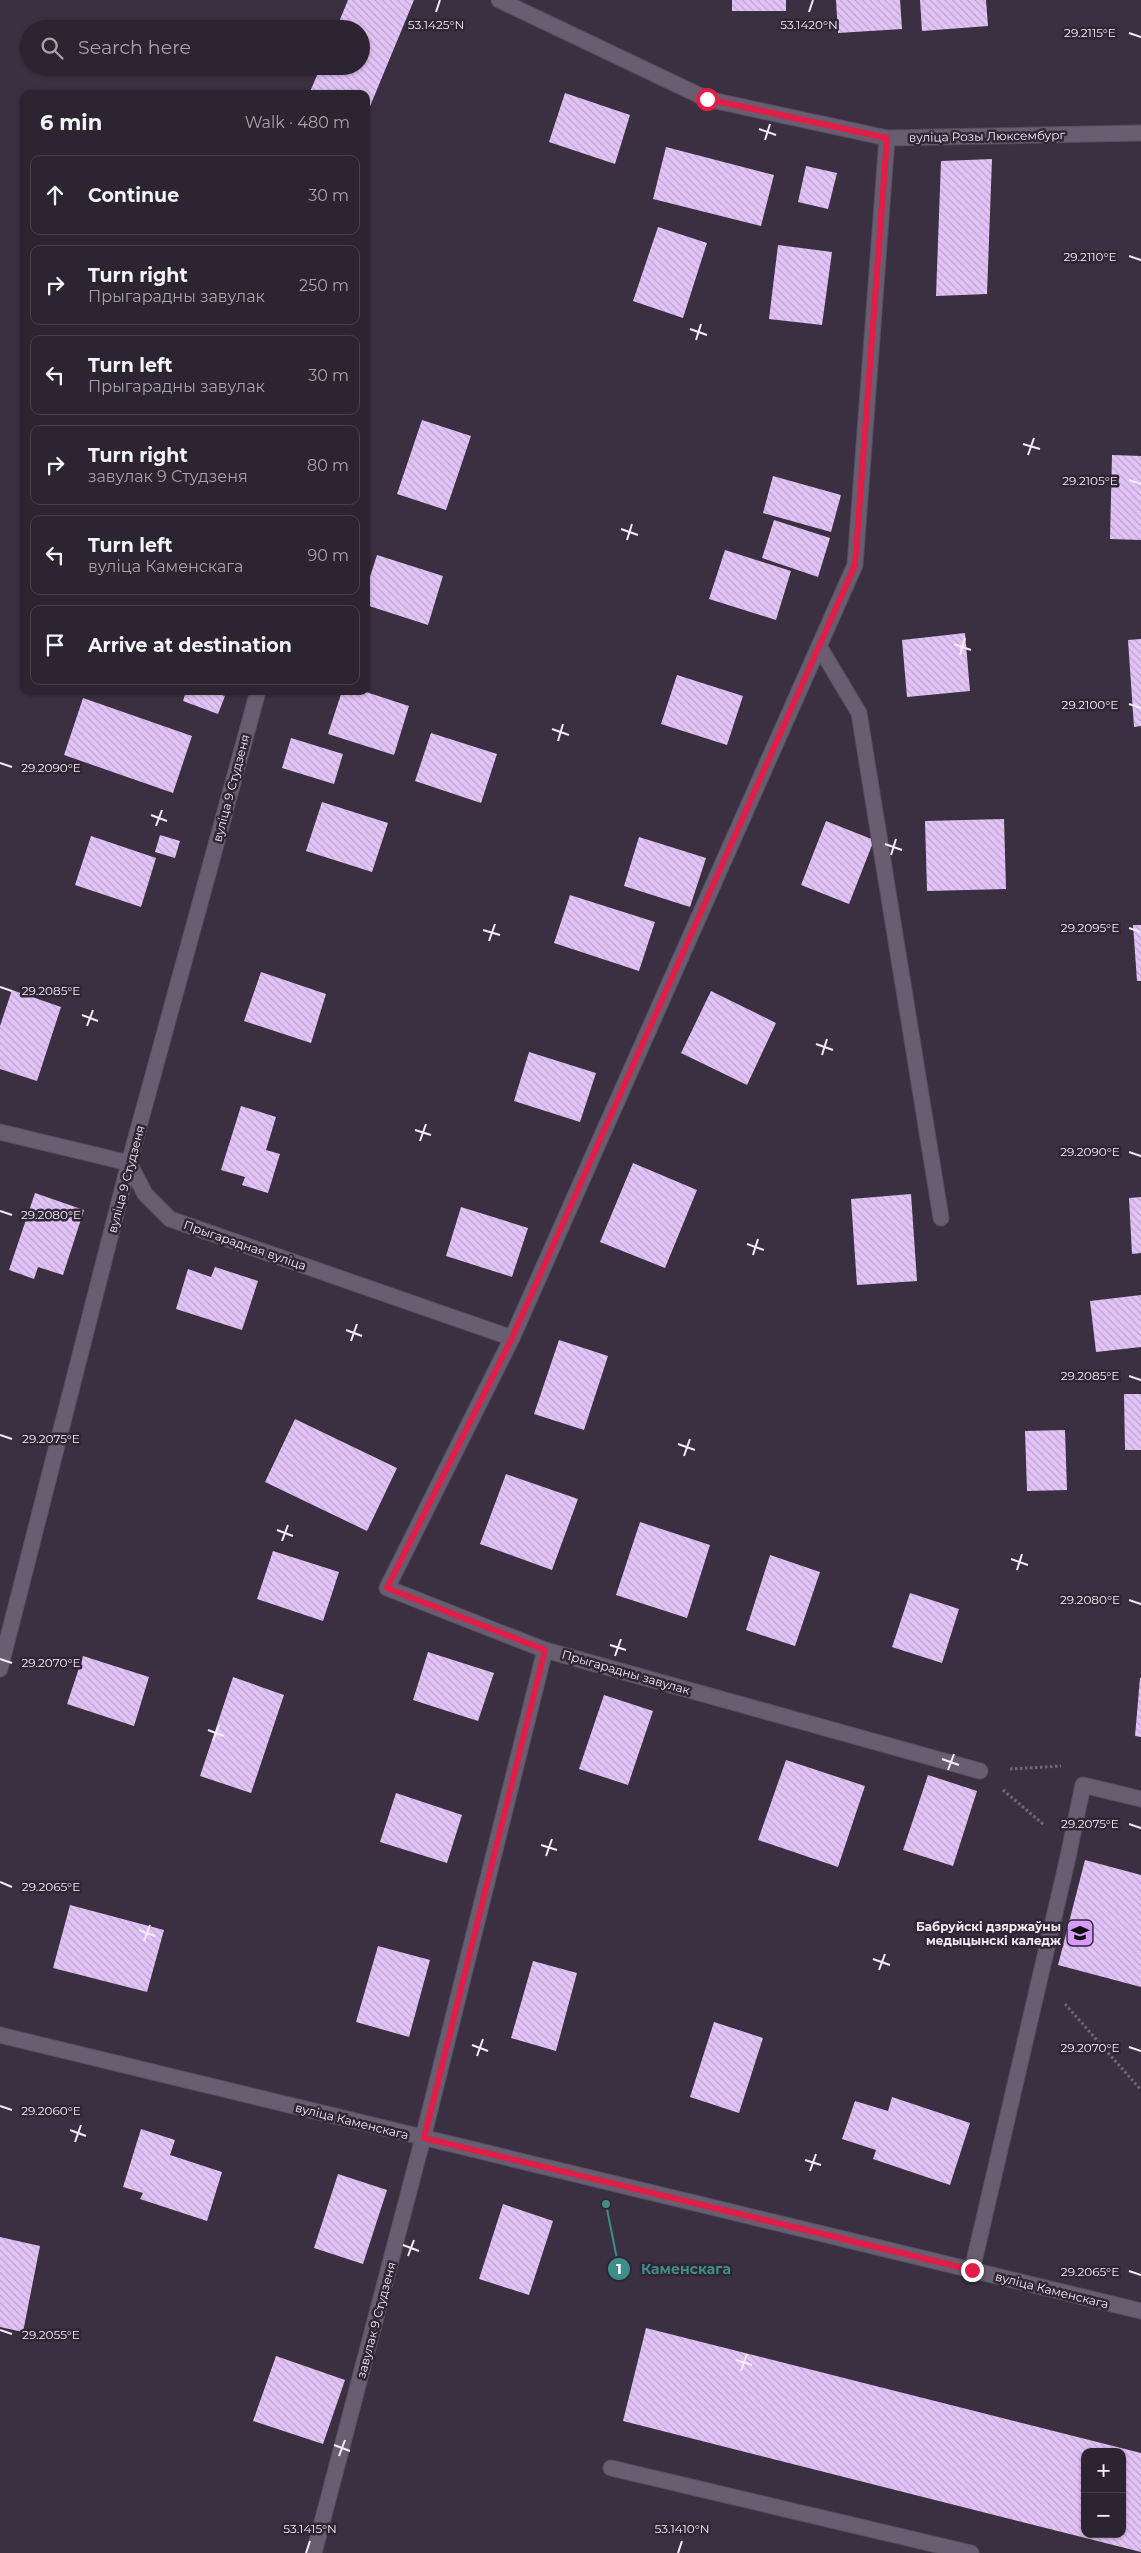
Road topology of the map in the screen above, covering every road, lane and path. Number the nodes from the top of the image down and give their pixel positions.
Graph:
1 (499, 0) edge
2 (1141, 133) edge
3 (887, 138) junction
4 (819, 646) junction
5 (257, 695) edge
6 (0, 1132) edge
7 (129, 1163) junction
8 (941, 1218) dead end
9 (512, 1338) junction
10 (545, 1650) junction
11 (0, 1668) edge
12 (1064, 1766) dead end
13 (980, 1771) junction
14 (1141, 1799) edge
15 (1068, 1857) junction
16 (1041, 1976) junction
17 (0, 2034) edge
18 (1141, 2090) edge
19 (424, 2138) junction
20 (972, 2270) junction
21 (1141, 2311) edge
22 (611, 2468) dead end
23 (314, 2553) edge
24 (971, 2553) edge

1 - 3 street, вуліца Розы Люксембург
2 - 3 street, вуліца Розы Люксембург
3 - 4 street, Прыгарадны завулак
4 - 8 street
4 - 9 street, Прыгарадны завулак
5 - 7 street, вуліца 9 Студзеня
6 - 7 street
7 - 9 street, Прыгарадная вуліца
7 - 11 street, вуліца 9 Студзеня
9 - 10 street, Прыгарадны завулак
10 - 13 street, Прыгарадны завулак
10 - 19 street, завулак 9 Студзеня
12 - 13 path
13 - 15 path
14 - 15 street
15 - 16 street
16 - 18 path
16 - 20 street
17 - 19 street, вуліца Каменскага
19 - 20 street, вуліца Каменскага
19 - 23 street, завулак 9 Студзеня
20 - 21 street, вуліца Каменскага
22 - 24 street

